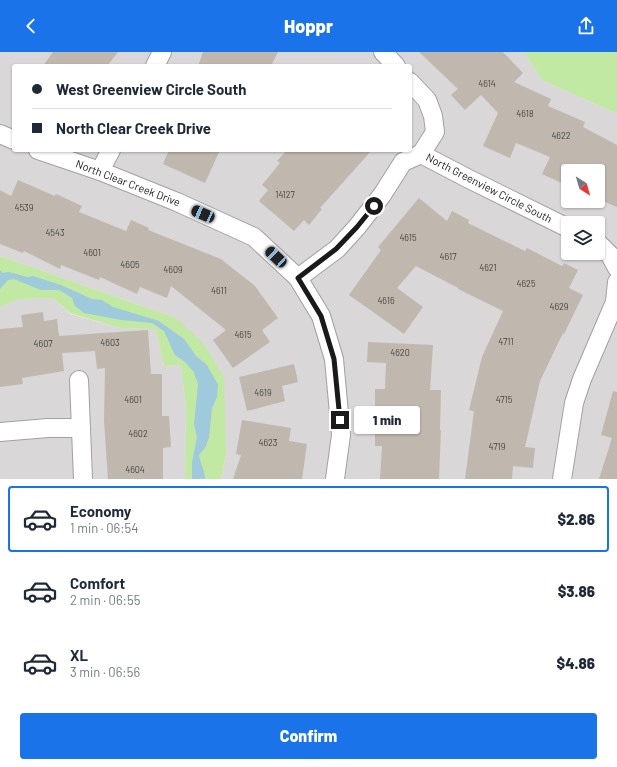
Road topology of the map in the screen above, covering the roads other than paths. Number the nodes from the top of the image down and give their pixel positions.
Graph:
1 (162, 52) edge
2 (383, 52) edge
3 (156, 64) edge
4 (394, 64) edge
5 (412, 84) edge
6 (0, 134) edge
7 (12, 139) edge
8 (44, 152) edge
9 (110, 152) edge
10 (422, 154) junction
11 (100, 171) junction
12 (561, 225) edge
13 (605, 250) edge
14 (617, 268) edge
15 (298, 278) junction
16 (617, 282) edge
17 (78, 380) dead end
18 (81, 428) junction
19 (0, 432) edge
20 (83, 479) edge
21 (335, 479) edge
22 (562, 479) edge

1 - 3 street
2 - 4 street
5 - 10 street, North Greenview Circle South
6 - 7 street
8 - 11 street, North Clear Creek Drive
9 - 11 street
10 - 12 street, North Greenview Circle South
10 - 15 street
11 - 15 street, North Clear Creek Drive
13 - 14 street
15 - 21 street, North Clear Creek Drive
16 - 22 street
17 - 18 street
18 - 19 street
18 - 20 street

